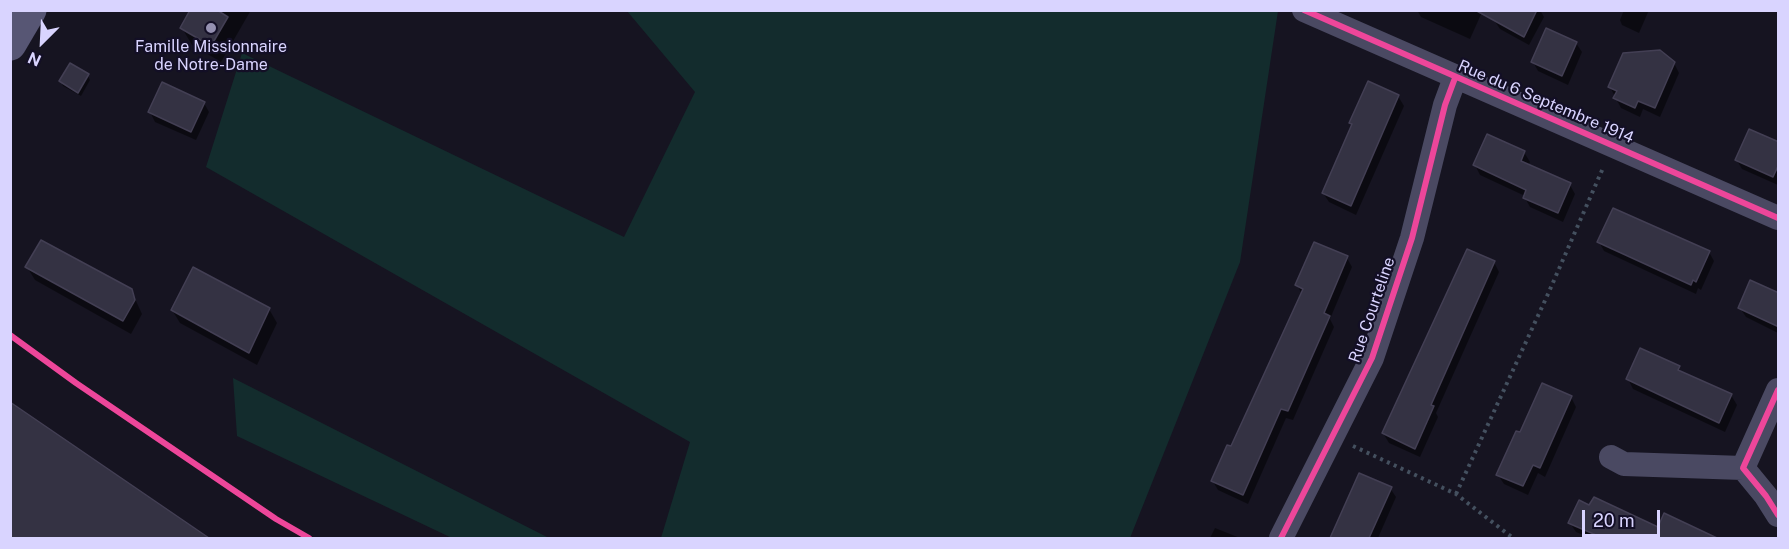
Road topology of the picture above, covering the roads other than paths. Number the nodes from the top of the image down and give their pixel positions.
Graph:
1 (30, 10) edge
2 (1304, 10) edge
3 (10, 44) edge
4 (1455, 78) junction
5 (1779, 218) edge
6 (1779, 390) edge
7 (1611, 457) dead end
8 (1743, 468) junction
9 (1779, 515) edge
10 (1281, 538) edge

1 - 3 main road
2 - 4 street, Rue du 6 Septembre 1914
4 - 5 street, Rue du 6 Septembre 1914
4 - 10 street, Rue Courteline
6 - 8 street
7 - 8 street
8 - 9 street

